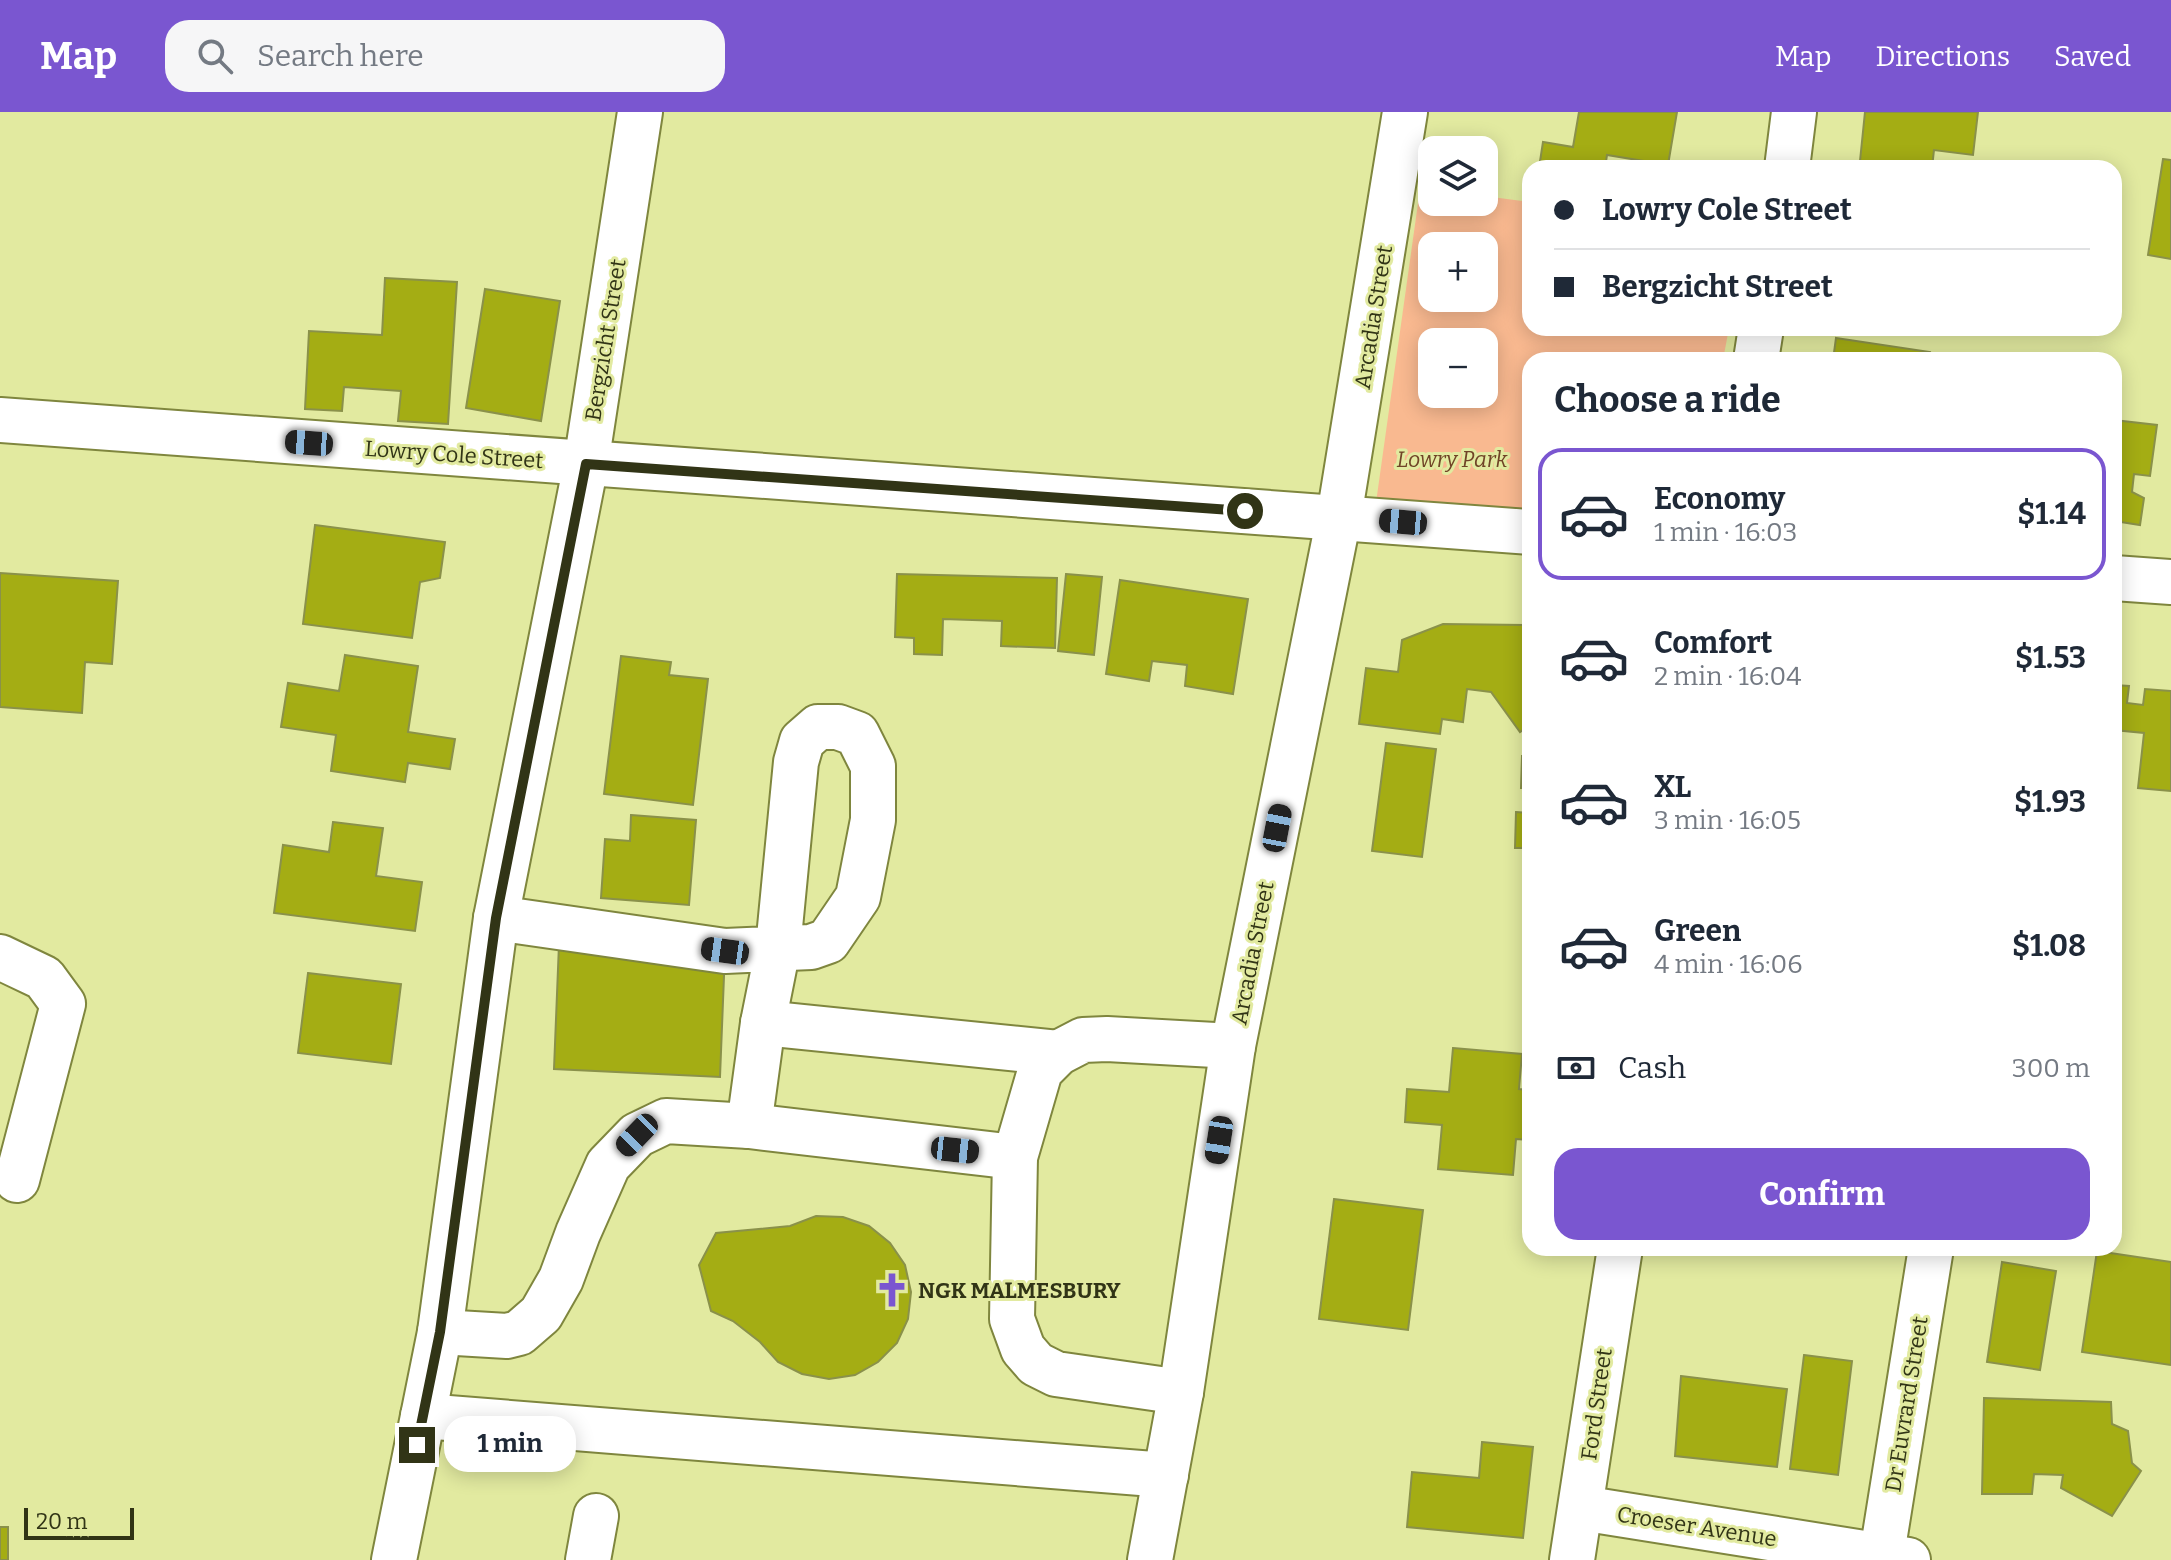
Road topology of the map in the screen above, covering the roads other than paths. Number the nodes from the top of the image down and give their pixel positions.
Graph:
1 (640, 112) edge
2 (1405, 112) edge
3 (1794, 112) edge
4 (1788, 160) edge
5 (0, 420) edge
6 (586, 464) junction
7 (1339, 517) junction
8 (1522, 531) edge
9 (2122, 579) edge
10 (2171, 582) edge
11 (496, 918) junction
12 (0, 957) edge
13 (763, 1023) junction
14 (1233, 1046) junction
15 (1058, 1053) junction
16 (749, 1126) junction
17 (1015, 1157) junction
18 (17, 1180) dead end
19 (1619, 1256) edge
20 (1930, 1256) edge
21 (440, 1332) junction
22 (1181, 1392) junction
23 (423, 1416) junction
24 (1166, 1475) junction
25 (1581, 1508) junction
26 (596, 1516) dead end
27 (1890, 1558) edge
28 (394, 1560) edge
29 (588, 1560) edge
30 (1150, 1560) edge
31 (1572, 1560) edge

1 - 6 street, Bergzicht Street
2 - 7 street, Arcadia Street
3 - 4 street
5 - 6 street, Lowry Cole Street
6 - 7 street, Lowry Cole Street
6 - 11 street, Bergzicht Street
7 - 8 street, Lowry Cole Street
7 - 14 street, Arcadia Street
9 - 10 street
11 - 13 street
11 - 21 street, Bergzicht Street
12 - 18 street
13 - 15 street
13 - 16 street
14 - 15 street
14 - 22 street, Arcadia Street
15 - 17 street
16 - 17 street
16 - 21 street
17 - 22 street
19 - 25 street, Ford Street
20 - 27 street, Dr Euvrard Street
21 - 23 street, Bergzicht Street
22 - 24 street, Arcadia Street
23 - 24 street
23 - 28 street, Bergzicht Street
24 - 30 street, Arcadia Street
25 - 27 street, Croeser Avenue
25 - 31 street, Ford Street
26 - 29 street

